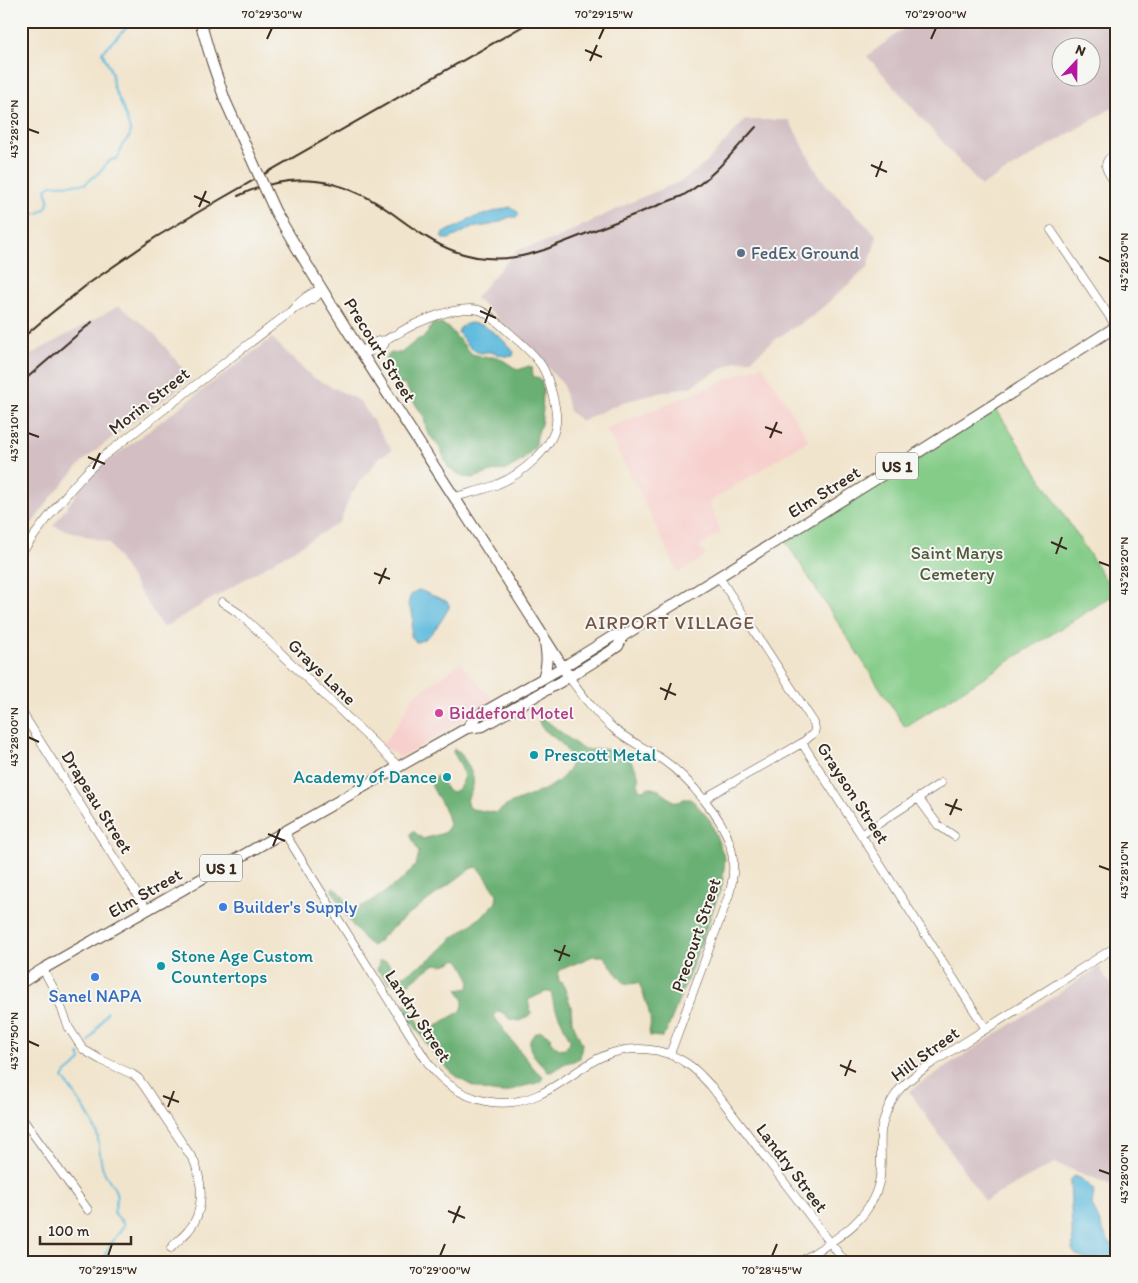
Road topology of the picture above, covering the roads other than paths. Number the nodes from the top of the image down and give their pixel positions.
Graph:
1 (200, 21) edge
2 (1117, 152) edge
3 (1117, 185) edge
4 (1050, 230) dead end
5 (322, 289) junction
6 (1116, 326) edge
7 (362, 354) junction
8 (455, 497) junction
9 (21, 553) edge
10 (719, 577) junction
11 (222, 602) dead end
12 (623, 636) junction
13 (544, 639) junction
14 (563, 667) junction
15 (569, 677) junction
16 (543, 678) junction
17 (21, 711) edge
18 (467, 728) junction
19 (802, 742) junction
20 (399, 767) junction
21 (941, 783) dead end
22 (918, 798) junction
23 (704, 800) junction
24 (284, 832) junction
25 (861, 835) junction
26 (954, 836) dead end
27 (147, 910) junction
28 (1117, 946) edge
29 (43, 969) junction
30 (21, 983) edge
31 (986, 1029) junction
32 (670, 1054) junction
33 (21, 1117) edge
34 (88, 1210) dead end
35 (830, 1243) junction
36 (171, 1248) dead end
37 (800, 1262) edge
38 (845, 1262) edge

1 - 5 main road, Precourt Street, bridge
2 - 3 street
4 - 6 street
5 - 7 main road, Precourt Street
5 - 9 street, Morin Street
6 - 10 main road, Elm Street / US 1
7 - 8 main road, Precourt Street
7 - 8 street
8 - 13 main road, Precourt Street
10 - 12 main road, Elm Street / US 1
10 - 19 street, Grayson Street
11 - 20 street, Grays Lane
12 - 14 main road, Elm Street / US 1
12 - 15 main road, Elm Street / US 1
13 - 14 main road, Precourt Street
13 - 16 main road
14 - 15 main road, Precourt Street
14 - 16 main road, Elm Street / US 1
15 - 18 main road, Elm Street / US 1
15 - 23 street, Precourt Street
16 - 18 main road, Elm Street / US 1
17 - 27 street, Drapeau Street
18 - 20 main road, Elm Street / US 1
19 - 23 street
19 - 25 street, Grayson Street
20 - 24 main road, Elm Street / US 1
21 - 22 street
22 - 25 street
22 - 26 street
23 - 32 street, Precourt Street
24 - 27 main road, Elm Street / US 1
24 - 32 street, Landry Street
25 - 31 street, Grayson Street
27 - 29 main road, Elm Street / US 1
28 - 31 street, Hill Street
29 - 30 main road, Elm Street / US 1
29 - 36 street
31 - 35 street, Hill Street
32 - 35 street, Landry Street
33 - 34 street
35 - 37 street, Hill Street
35 - 38 street, Landry Street

